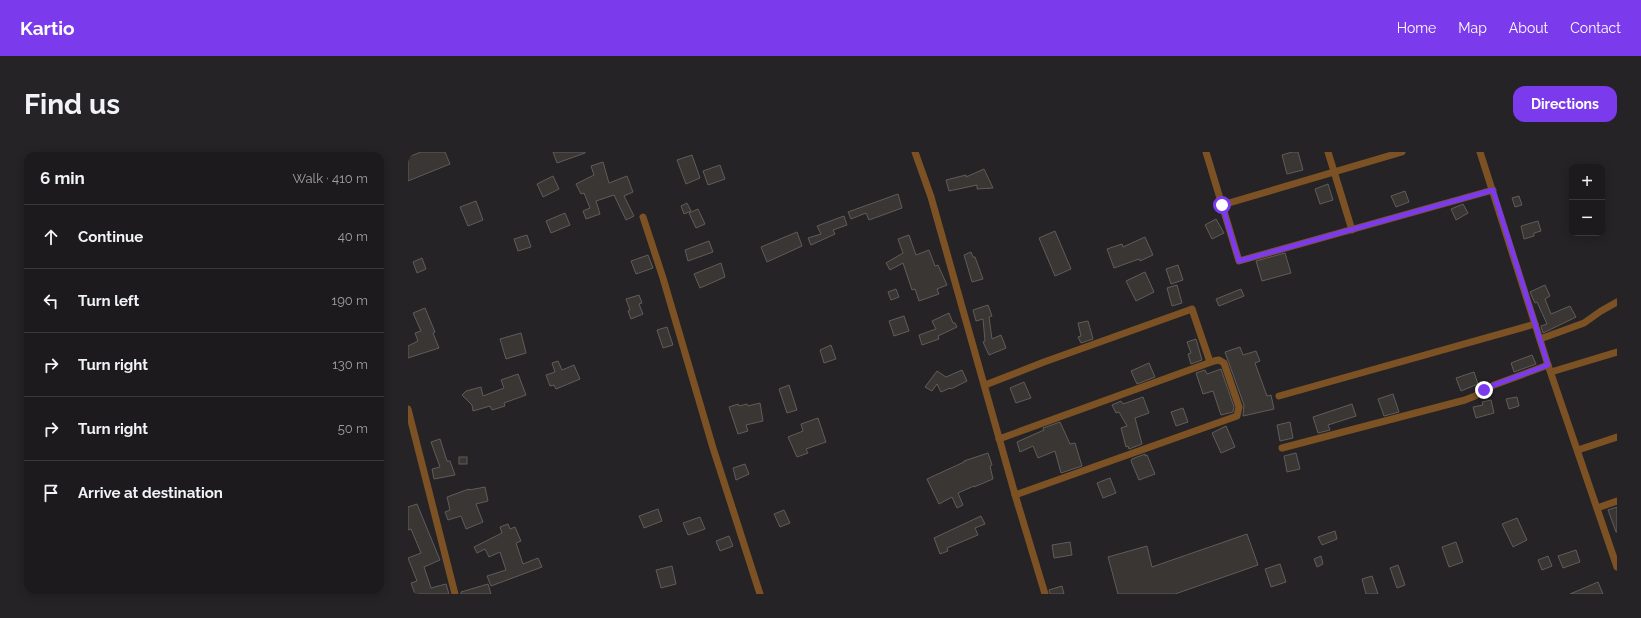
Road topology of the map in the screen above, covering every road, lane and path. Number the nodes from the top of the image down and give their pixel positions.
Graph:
1 (915, 152) edge
2 (1206, 152) edge
3 (1328, 152) edge
4 (1402, 152) edge
5 (1480, 152) edge
6 (1334, 172) junction
7 (1493, 190) junction
8 (1222, 205) junction
9 (643, 217) dead end
10 (1352, 230) junction
11 (1617, 302) edge
12 (1535, 324) junction
13 (1540, 339) junction
14 (1617, 352) edge
15 (1210, 362) junction
16 (1548, 365) junction
17 (1551, 372) junction
18 (985, 385) junction
19 (1279, 396) dead end
20 (408, 409) edge
21 (1617, 437) edge
22 (999, 439) junction
23 (1282, 448) dead end
24 (1578, 450) junction
25 (1015, 495) junction
26 (1617, 501) edge
27 (1597, 508) junction
28 (1617, 564) edge
29 (454, 594) edge
30 (760, 594) edge
31 (1045, 594) edge

1 - 18 street
2 - 8 street
3 - 6 street
4 - 6 street
5 - 7 street
6 - 8 street
6 - 10 street
7 - 10 street
7 - 12 street
8 - 10 street
9 - 30 street
11 - 13 street
12 - 13 street
12 - 19 street
13 - 16 street
14 - 17 street
15 - 18 street
15 - 22 street
15 - 25 street
16 - 17 street
16 - 23 street
17 - 24 street
18 - 22 street
20 - 29 street
21 - 24 street
22 - 25 street
24 - 27 street
25 - 31 street
26 - 27 street
27 - 28 street

